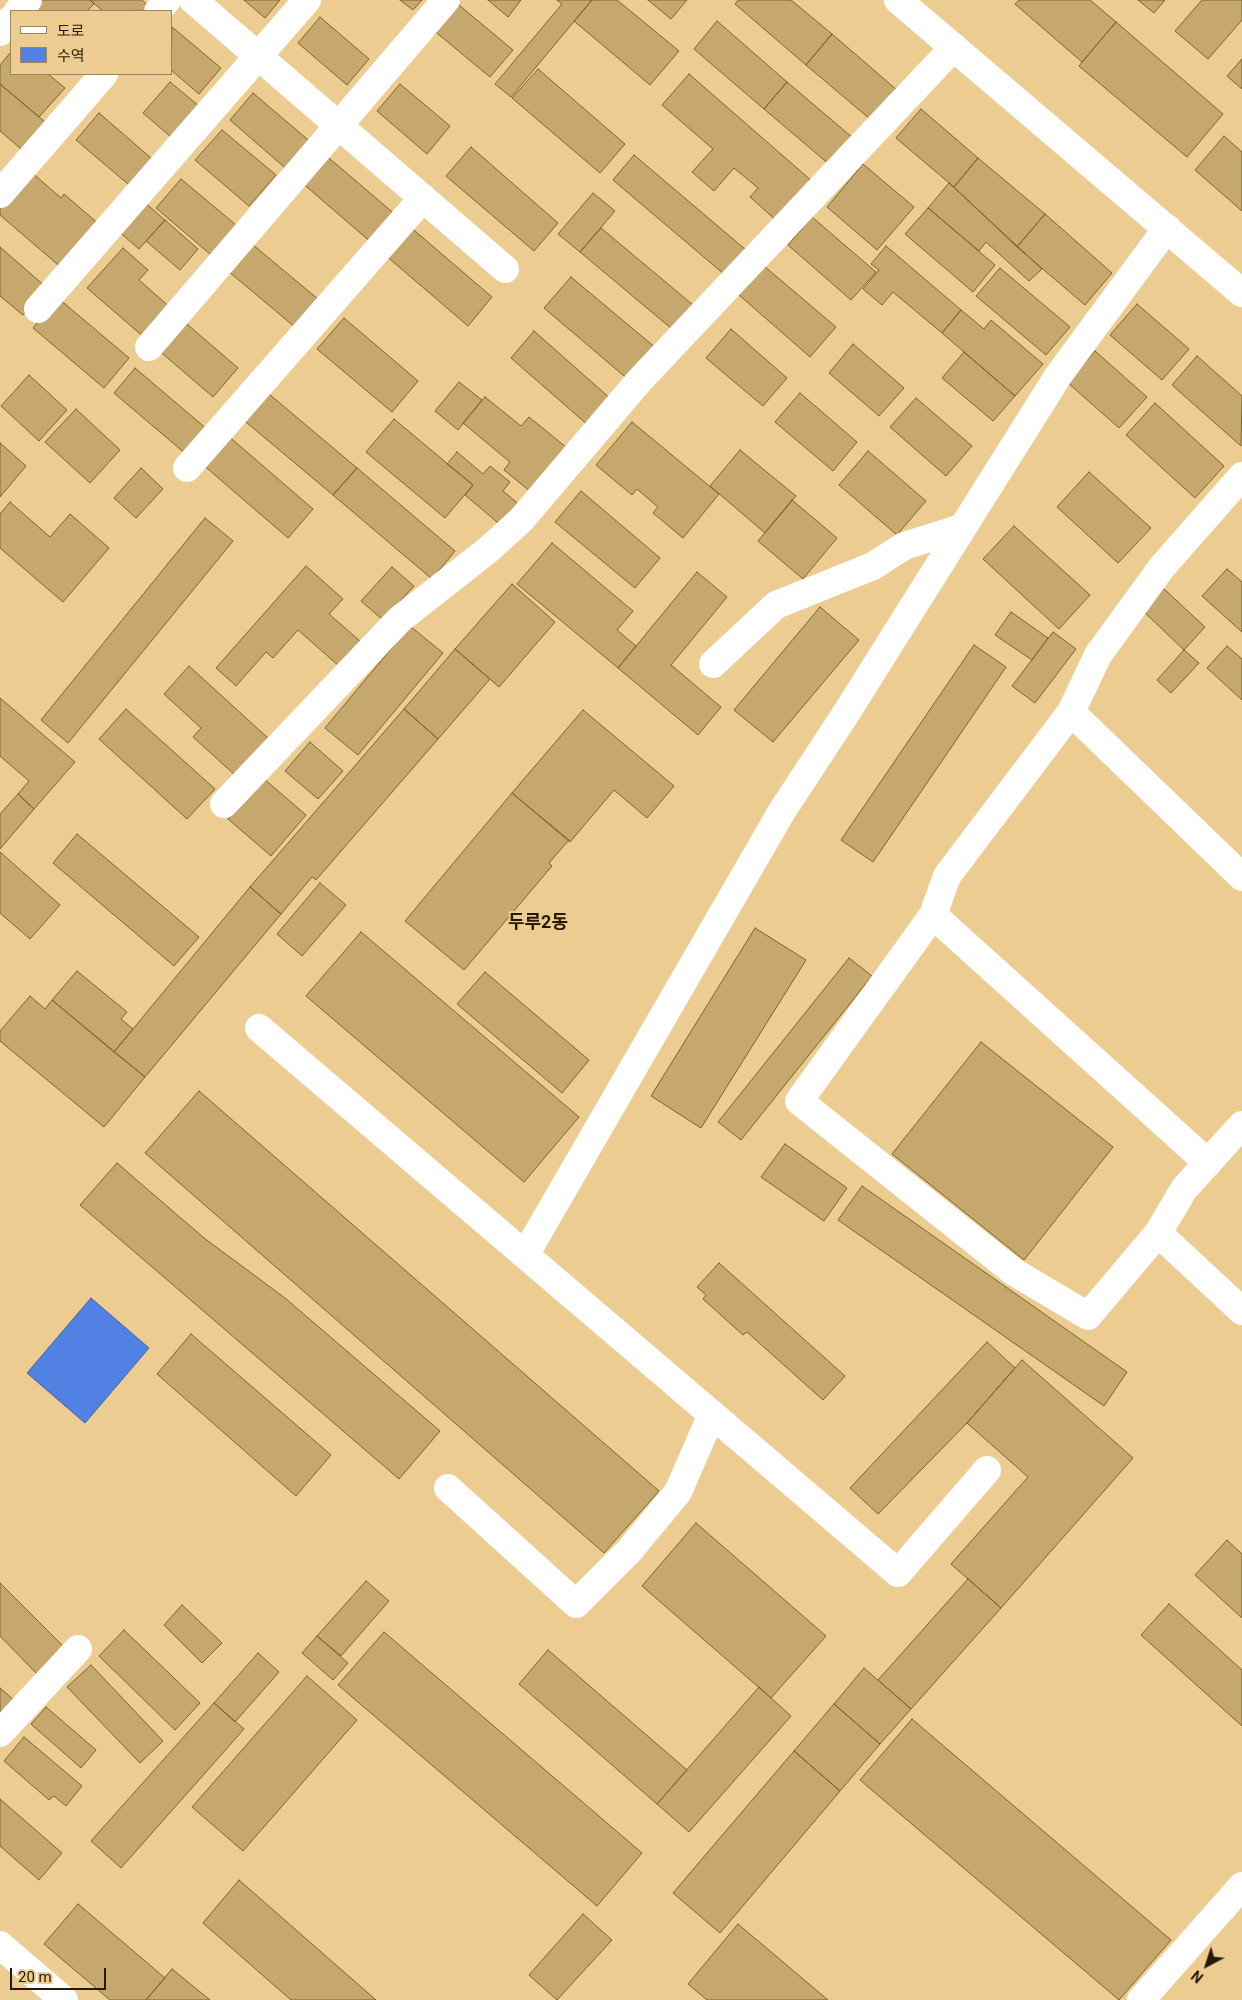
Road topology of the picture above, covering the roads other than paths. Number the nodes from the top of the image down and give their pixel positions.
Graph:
1 (28, 0) edge
2 (167, 0) edge
3 (193, 0) edge
4 (308, 0) edge
5 (446, 0) edge
6 (898, 0) edge
7 (19, 10) edge
8 (159, 10) edge
9 (10, 20) edge
10 (0, 32) edge
11 (954, 47) junction
12 (259, 56) junction
13 (103, 75) edge
14 (338, 125) junction
15 (0, 194) edge
16 (423, 198) junction
17 (1166, 228) junction
18 (506, 269) dead end
19 (1239, 285) edge
20 (38, 309) dead end
21 (149, 347) dead end
22 (188, 468) dead end
23 (1242, 476) edge
24 (962, 528) junction
25 (713, 664) dead end
26 (1071, 712) junction
27 (224, 804) dead end
28 (1242, 877) edge
29 (933, 915) junction
30 (259, 1028) dead end
31 (1242, 1125) edge
32 (1208, 1163) junction
33 (1158, 1233) junction
34 (525, 1254) junction
35 (1242, 1311) edge
36 (712, 1414) junction
37 (987, 1470) dead end
38 (448, 1488) dead end
39 (78, 1649) dead end
40 (0, 1733) edge
41 (1242, 1886) edge
42 (0, 1945) edge
43 (64, 2000) edge
44 (1141, 2000) edge

1 - 7 street
2 - 8 street
3 - 12 street
4 - 12 street
5 - 14 street
6 - 11 street
9 - 10 street
11 - 17 street
11 - 27 street
12 - 14 street
12 - 20 street
13 - 15 street
14 - 16 street
14 - 21 street
16 - 18 street
16 - 22 street
17 - 19 street
17 - 24 street
23 - 26 street
24 - 25 street
24 - 34 street
26 - 28 street
26 - 29 street
29 - 32 street
29 - 33 street
30 - 34 street
31 - 32 street
32 - 33 street
33 - 35 street
34 - 36 street
36 - 37 street
36 - 38 street
39 - 40 street
41 - 44 street
42 - 43 street

